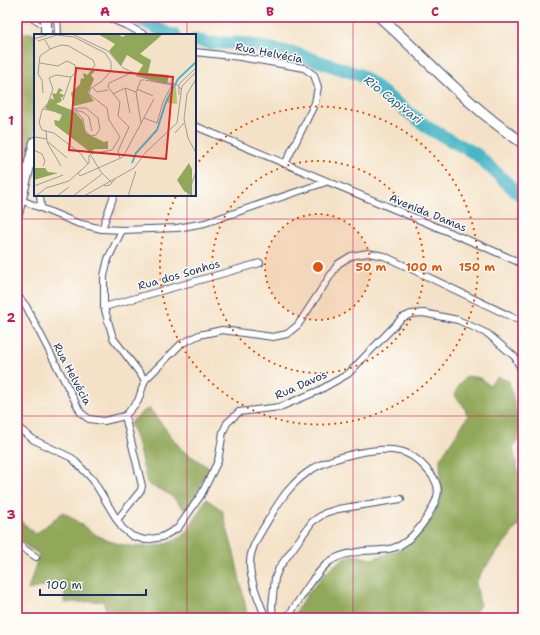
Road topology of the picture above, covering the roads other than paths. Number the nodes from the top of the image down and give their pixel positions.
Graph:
1 (28, 17) edge
2 (57, 17) edge
3 (107, 17) edge
4 (380, 17) edge
5 (46, 26) edge
6 (58, 34) edge
7 (143, 34) edge
8 (196, 52) edge
9 (196, 126) edge
10 (523, 143) edge
11 (34, 147) edge
12 (286, 164) junction
13 (326, 182) junction
14 (40, 196) edge
15 (114, 196) edge
16 (21, 200) junction
17 (41, 208) junction
18 (17, 214) edge
19 (102, 228) junction
20 (122, 230) junction
21 (260, 263) dead end
22 (523, 264) edge
23 (17, 295) edge
24 (104, 307) junction
25 (523, 319) edge
26 (523, 373) edge
27 (145, 380) junction
28 (125, 416) junction
29 (17, 427) edge
30 (401, 498) dead end
31 (117, 520) junction
32 (17, 544) edge
33 (36, 557) dead end
34 (266, 618) edge
35 (273, 618) edge
36 (285, 618) edge

1 - 5 lane
2 - 6 street
3 - 7 street
4 - 10 main road
8 - 12 street, Rua Helvécia
9 - 12 street, Avenida Damas
11 - 16 main road
12 - 13 street, Avenida Damas
13 - 20 street
13 - 22 street, Avenida Damas
14 - 17 street
15 - 19 street
16 - 17 street
16 - 18 main road
17 - 19 street
19 - 20 street
20 - 24 street
21 - 24 street, Rua dos Sonhos
23 - 28 street, Rua Helvécia
24 - 27 street
25 - 27 street
26 - 31 street, Rua Davos
27 - 28 street
28 - 31 street
29 - 31 street, Rua Davos
30 - 35 street
32 - 33 street
34 - 36 street

